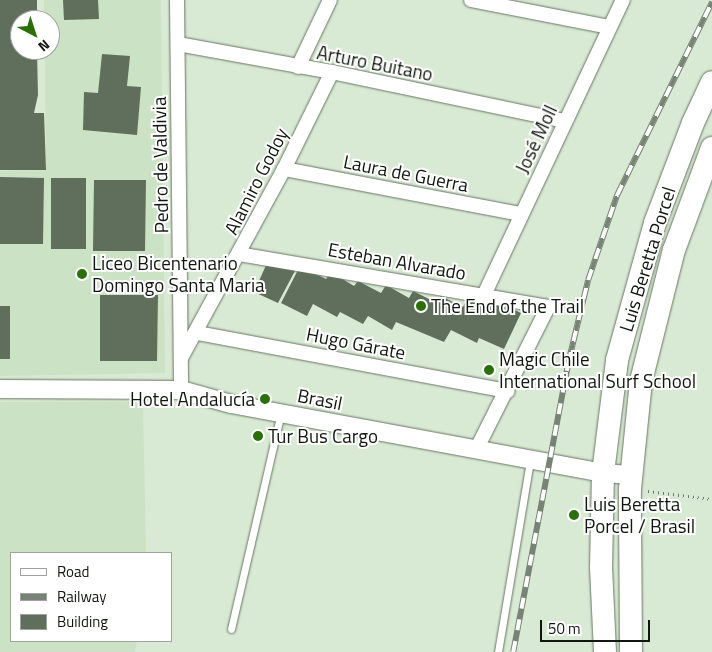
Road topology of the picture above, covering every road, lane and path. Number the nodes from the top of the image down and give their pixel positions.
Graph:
1 (177, 0) edge
2 (330, 0) edge
3 (471, 0) edge
4 (623, 0) edge
5 (609, 27) junction
6 (178, 44) junction
7 (298, 66) junction
8 (332, 72) junction
9 (712, 82) edge
10 (564, 121) junction
11 (712, 148) edge
12 (284, 169) junction
13 (521, 214) junction
14 (239, 254) junction
15 (484, 295) junction
16 (197, 333) junction
17 (181, 358) junction
18 (0, 389) edge
19 (181, 390) junction
20 (508, 391) junction
21 (281, 413) junction
22 (476, 450) junction
23 (531, 460) junction
24 (603, 473) junction
25 (630, 482) junction
26 (712, 499) edge
27 (231, 629) dead end
28 (498, 652) edge
29 (605, 652) edge
30 (631, 652) edge

1 - 6 street, Pedro de Valdivia
2 - 7 street
3 - 5 street
4 - 5 street, José Moll
5 - 10 street, José Moll
6 - 7 street, Arturo Buitano
6 - 17 street, Pedro de Valdivia
7 - 8 street, Arturo Buitano
8 - 10 street, Arturo Buitano
8 - 12 street, Alamiro Godoy
9 - 24 main road, Luis Beretta Porcel
10 - 13 street, José Moll
11 - 25 main road, Luis Beretta Porcel
12 - 13 street, Laura de Guerra
12 - 14 street, Alamiro Godoy
13 - 15 street, José Moll
14 - 15 street, Esteban Alvarado
14 - 16 street, Alamiro Godoy
15 - 20 street, Esteban Alvarado
16 - 17 street, Alamiro Godoy
16 - 20 street, Hugo Gárate
17 - 19 street, Pedro de Valdivia
18 - 19 street, Brasil
19 - 21 street, Brasil
20 - 22 street
21 - 22 street, Brasil
21 - 27 lane
22 - 23 street, Brasil
23 - 24 street, Brasil
23 - 28 lane
24 - 25 street, Brasil
24 - 29 main road, Luis Beretta Porcel
25 - 26 path
25 - 30 main road, Luis Beretta Porcel

